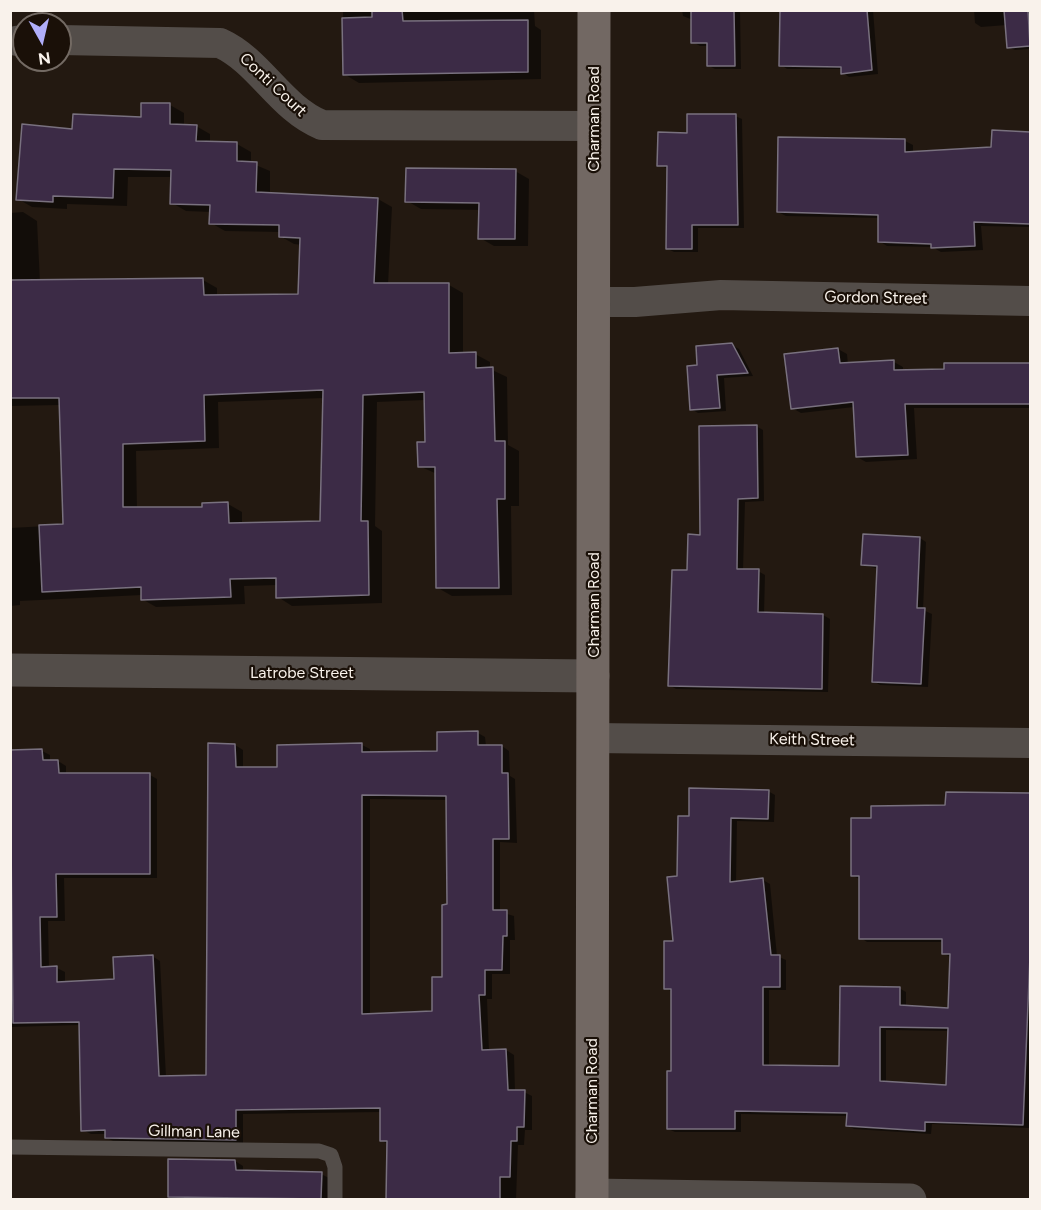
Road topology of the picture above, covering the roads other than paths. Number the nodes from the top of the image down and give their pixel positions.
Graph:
1 (594, 10) edge
2 (72, 40) edge
3 (594, 126) junction
4 (595, 293) junction
5 (1030, 301) edge
6 (10, 670) edge
7 (593, 676) junction
8 (593, 738) junction
9 (1030, 743) edge
10 (10, 1148) edge
11 (592, 1197) edge
12 (335, 1200) edge
13 (910, 1200) edge

1 - 3 main road, Charman Road
2 - 3 street, Conti Court
3 - 4 main road, Charman Road
4 - 5 street, Gordon Street
4 - 7 main road, Charman Road
6 - 7 street, Latrobe Street
7 - 8 main road, Charman Road
8 - 9 street, Keith Street
8 - 11 main road, Charman Road
10 - 12 lane, Gillman Lane
11 - 13 street

